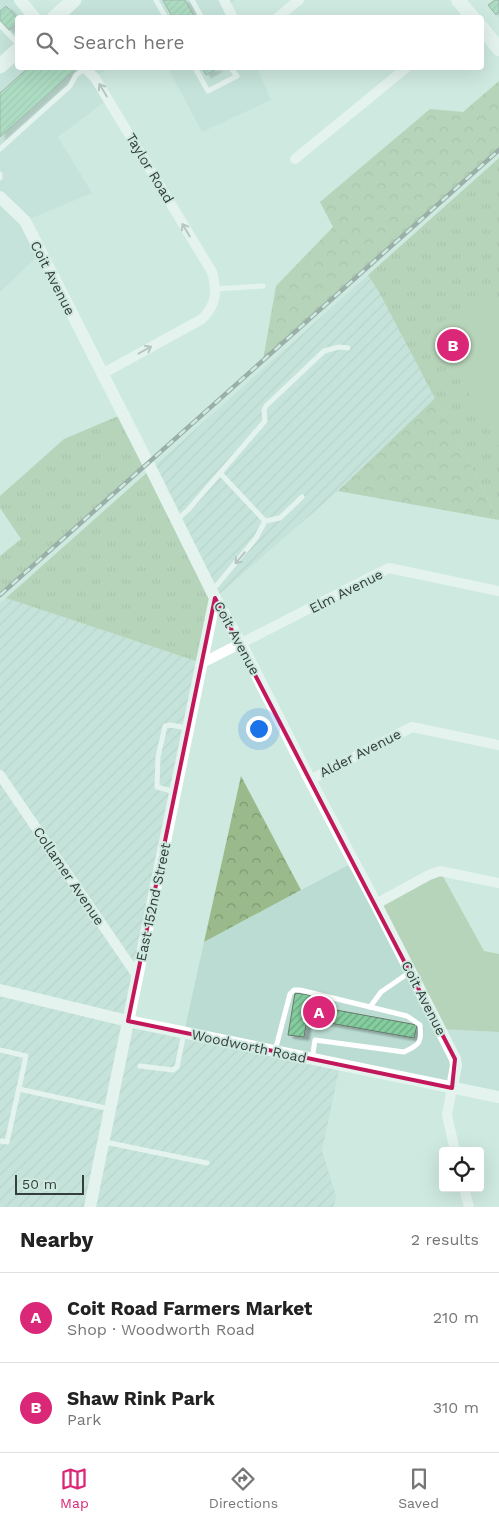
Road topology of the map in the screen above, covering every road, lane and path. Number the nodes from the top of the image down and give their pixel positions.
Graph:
1 (20, 0) edge
2 (74, 0) edge
3 (156, 0) edge
4 (192, 0) edge
5 (224, 0) edge
6 (299, 0) edge
7 (458, 0) edge
8 (32, 15) edge
9 (57, 15) edge
10 (164, 15) edge
11 (200, 15) edge
12 (232, 15) edge
13 (281, 15) edge
14 (469, 15) edge
15 (0, 25) edge
16 (484, 30) edge
17 (15, 41) edge
18 (499, 48) edge
19 (15, 53) edge
20 (0, 66) edge
21 (82, 70) edge
22 (87, 70) edge
23 (195, 70) edge
24 (232, 70) edge
25 (404, 70) edge
26 (0, 149) edge
27 (295, 159) dead end
28 (0, 174) edge
29 (0, 178) edge
30 (0, 197) edge
31 (263, 286) dead end
32 (215, 289) junction
33 (348, 348) dead end
34 (102, 374) junction
35 (220, 473) junction
36 (302, 497) dead end
37 (177, 520) junction
38 (266, 522) junction
39 (499, 591) edge
40 (213, 595) junction
41 (241, 644) junction
42 (202, 663) junction
43 (188, 728) junction
44 (499, 745) edge
45 (0, 775) edge
46 (310, 780) junction
47 (175, 792) junction
48 (499, 883) edge
49 (376, 904) junction
50 (410, 972) junction
51 (138, 976) junction
52 (0, 990) edge
53 (370, 1007) junction
54 (128, 1021) junction
55 (184, 1033) junction
56 (0, 1050) edge
57 (274, 1052) junction
58 (312, 1059) junction
59 (140, 1066) dead end
60 (452, 1088) junction
61 (19, 1089) junction
62 (499, 1098) edge
63 (110, 1109) junction
64 (0, 1141) edge
65 (104, 1142) junction
66 (454, 1147) edge
67 (207, 1163) dead end
68 (465, 1192) edge
69 (90, 1207) edge
70 (469, 1207) edge

1 - 8 street
2 - 9 main road
3 - 10 lane
4 - 11 lane
5 - 12 street
6 - 13 street
7 - 14 main road
15 - 17 lane
16 - 18 main road
19 - 20 main road
21 - 26 lane
32 -> 22 street, Taylor Road
23 - 24 lane
25 - 27 street
28 - 29 lane
30 - 34 street, Coit Avenue
31 - 32 lane
34 -> 32 street
33 - 35 lane
34 - 37 street, Coit Avenue
35 - 37 lane
35 - 38 lane
36 - 38 lane
37 - 40 street, Coit Avenue
38 -> 40 lane
39 - 41 street, Elm Avenue
40 - 41 street, Coit Avenue
40 - 42 street, East 152nd Street
41 - 42 street, Elm Avenue
41 - 46 street, Coit Avenue
42 - 43 street, East 152nd Street
43 - 47 street, East 152nd Street
43 - 47 lane
44 - 46 street, Alder Avenue
45 - 51 street, Collamer Avenue
46 - 49 street, Coit Avenue
47 - 51 street, East 152nd Street
48 - 49 street
49 - 50 street, Coit Avenue
50 - 53 lane
50 - 60 street, Coit Avenue
51 - 54 street, East 152nd Street
52 - 54 street, Woodworth Road
53 - 57 lane
53 - 58 lane
54 - 55 street, Woodworth Road
54 - 63 street, East 152nd Street
55 - 57 street, Woodworth Road
55 - 59 lane
56 - 61 lane
57 - 58 street, Woodworth Road
58 - 60 street, Woodworth Road
60 - 62 street, Woodworth Road
60 - 66 street
61 - 63 lane
61 - 64 lane
63 - 65 street, East 152nd Street
65 - 67 lane
65 - 69 street, East 152nd Street
68 - 70 street

